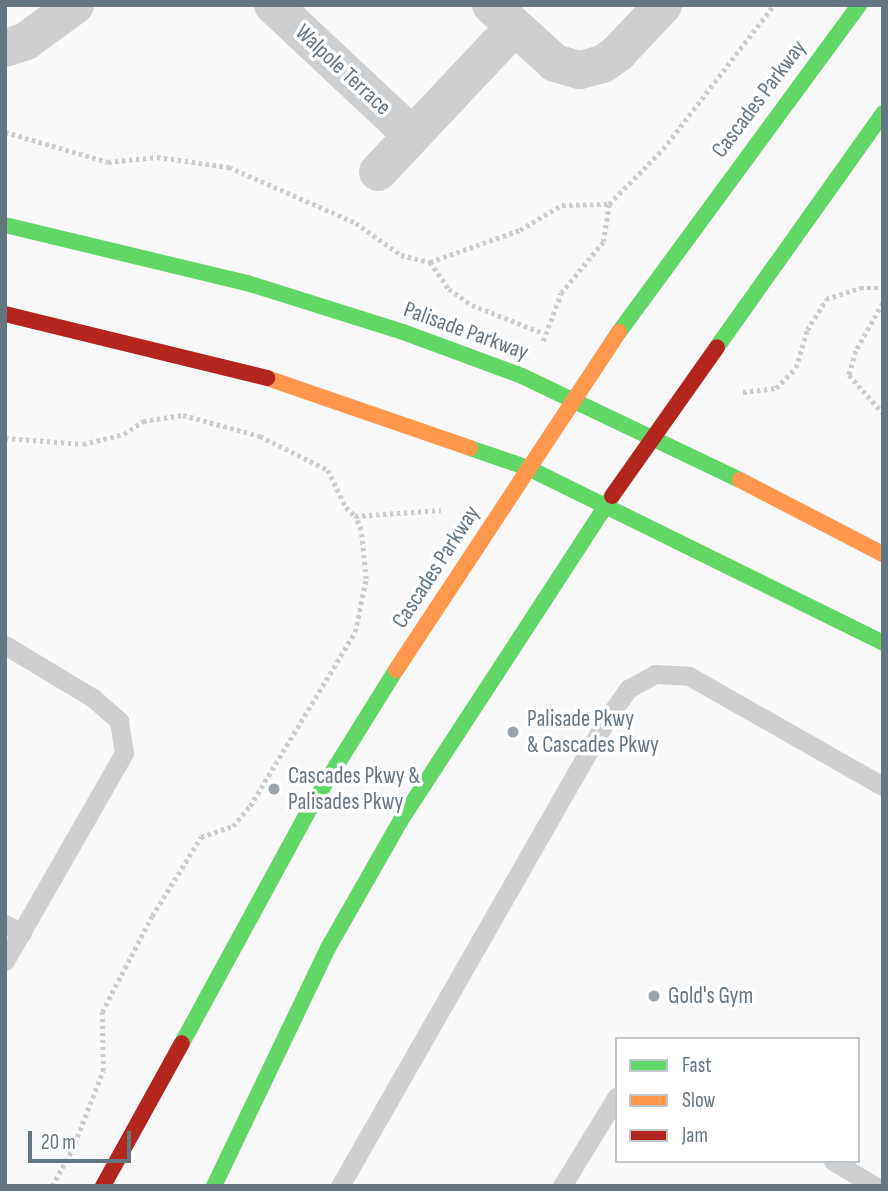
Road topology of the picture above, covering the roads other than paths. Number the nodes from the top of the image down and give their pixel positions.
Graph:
1 (75, 5) edge
2 (273, 5) edge
3 (663, 5) edge
4 (859, 5) edge
5 (502, 16) edge
6 (5, 48) edge
7 (883, 113) edge
8 (412, 135) junction
9 (378, 172) dead end
10 (5, 226) edge
11 (5, 314) edge
12 (574, 397) junction
13 (652, 436) junction
14 (528, 468) junction
15 (606, 504) junction
16 (883, 554) edge
17 (883, 643) edge
18 (5, 645) edge
19 (883, 786) edge
20 (14, 928) edge
21 (5, 961) edge
22 (615, 1099) edge
23 (836, 1163) edge
24 (103, 1186) edge
25 (214, 1186) edge
26 (340, 1186) edge
27 (562, 1186) edge
28 (875, 1186) edge

1 - 6 street
2 - 8 street, Walpole Terrace
3 - 5 street
4 - 12 main road, Cascades Parkway
5 - 8 street
7 - 13 main road
8 - 9 street
10 - 12 main road, Palisade Parkway
11 - 14 main road
12 - 13 main road, Palisade Parkway
12 - 14 main road, Cascades Parkway
13 - 15 main road
13 - 16 main road, Palisade Parkway
14 - 15 main road
14 - 24 main road, Cascades Parkway
15 - 17 main road
15 - 25 main road
18 - 20 lane
19 - 26 lane
20 - 21 lane
22 - 27 lane
23 - 28 lane

